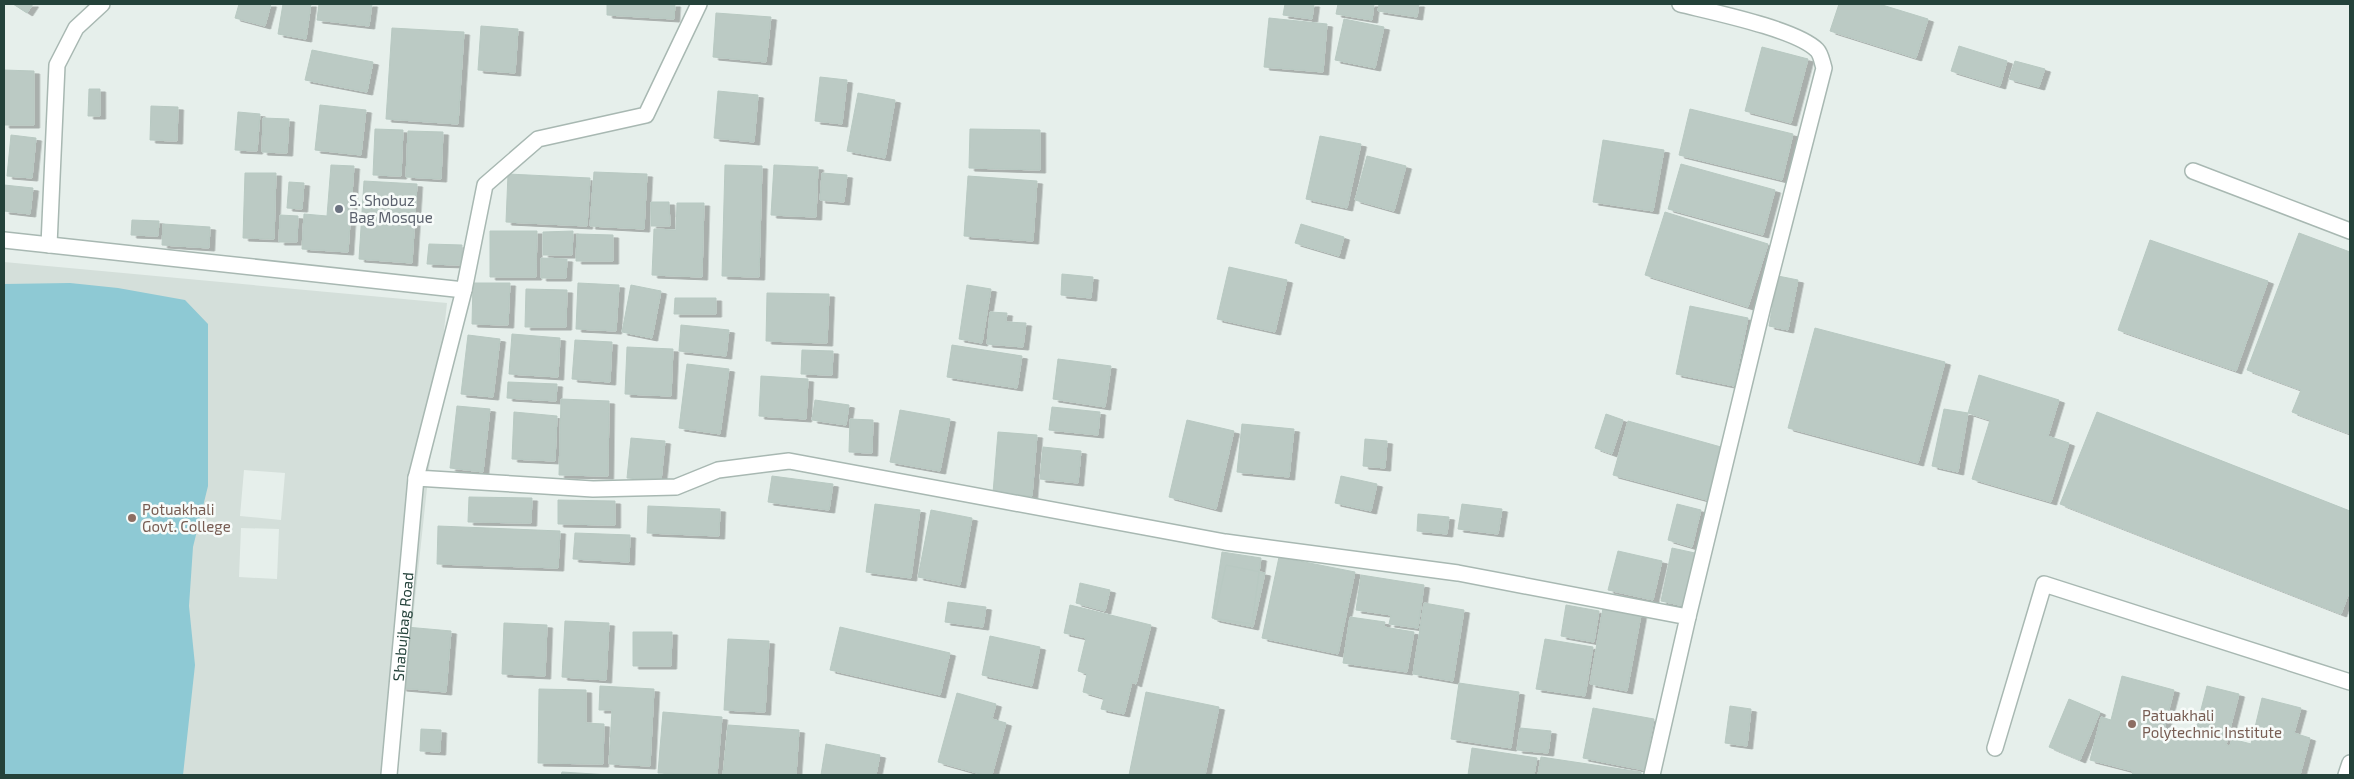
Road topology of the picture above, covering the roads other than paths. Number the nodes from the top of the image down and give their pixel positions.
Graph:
1 (102, 4) edge
2 (699, 4) edge
3 (1680, 4) edge
4 (2193, 171) dead end
5 (2350, 231) edge
6 (4, 240) edge
7 (49, 245) junction
8 (464, 290) junction
9 (416, 478) junction
10 (1688, 617) junction
11 (2350, 682) edge
12 (1995, 748) dead end
13 (2350, 763) edge
14 (389, 775) edge
15 (1652, 775) edge
16 (2346, 775) edge

1 - 7 street
2 - 8 street, Shabujbag Road
3 - 10 street
4 - 5 street
6 - 7 street
7 - 8 street
8 - 9 street, Shabujbag Road
9 - 10 street
9 - 14 street, Shabujbag Road
10 - 15 street
11 - 12 street
13 - 16 street

